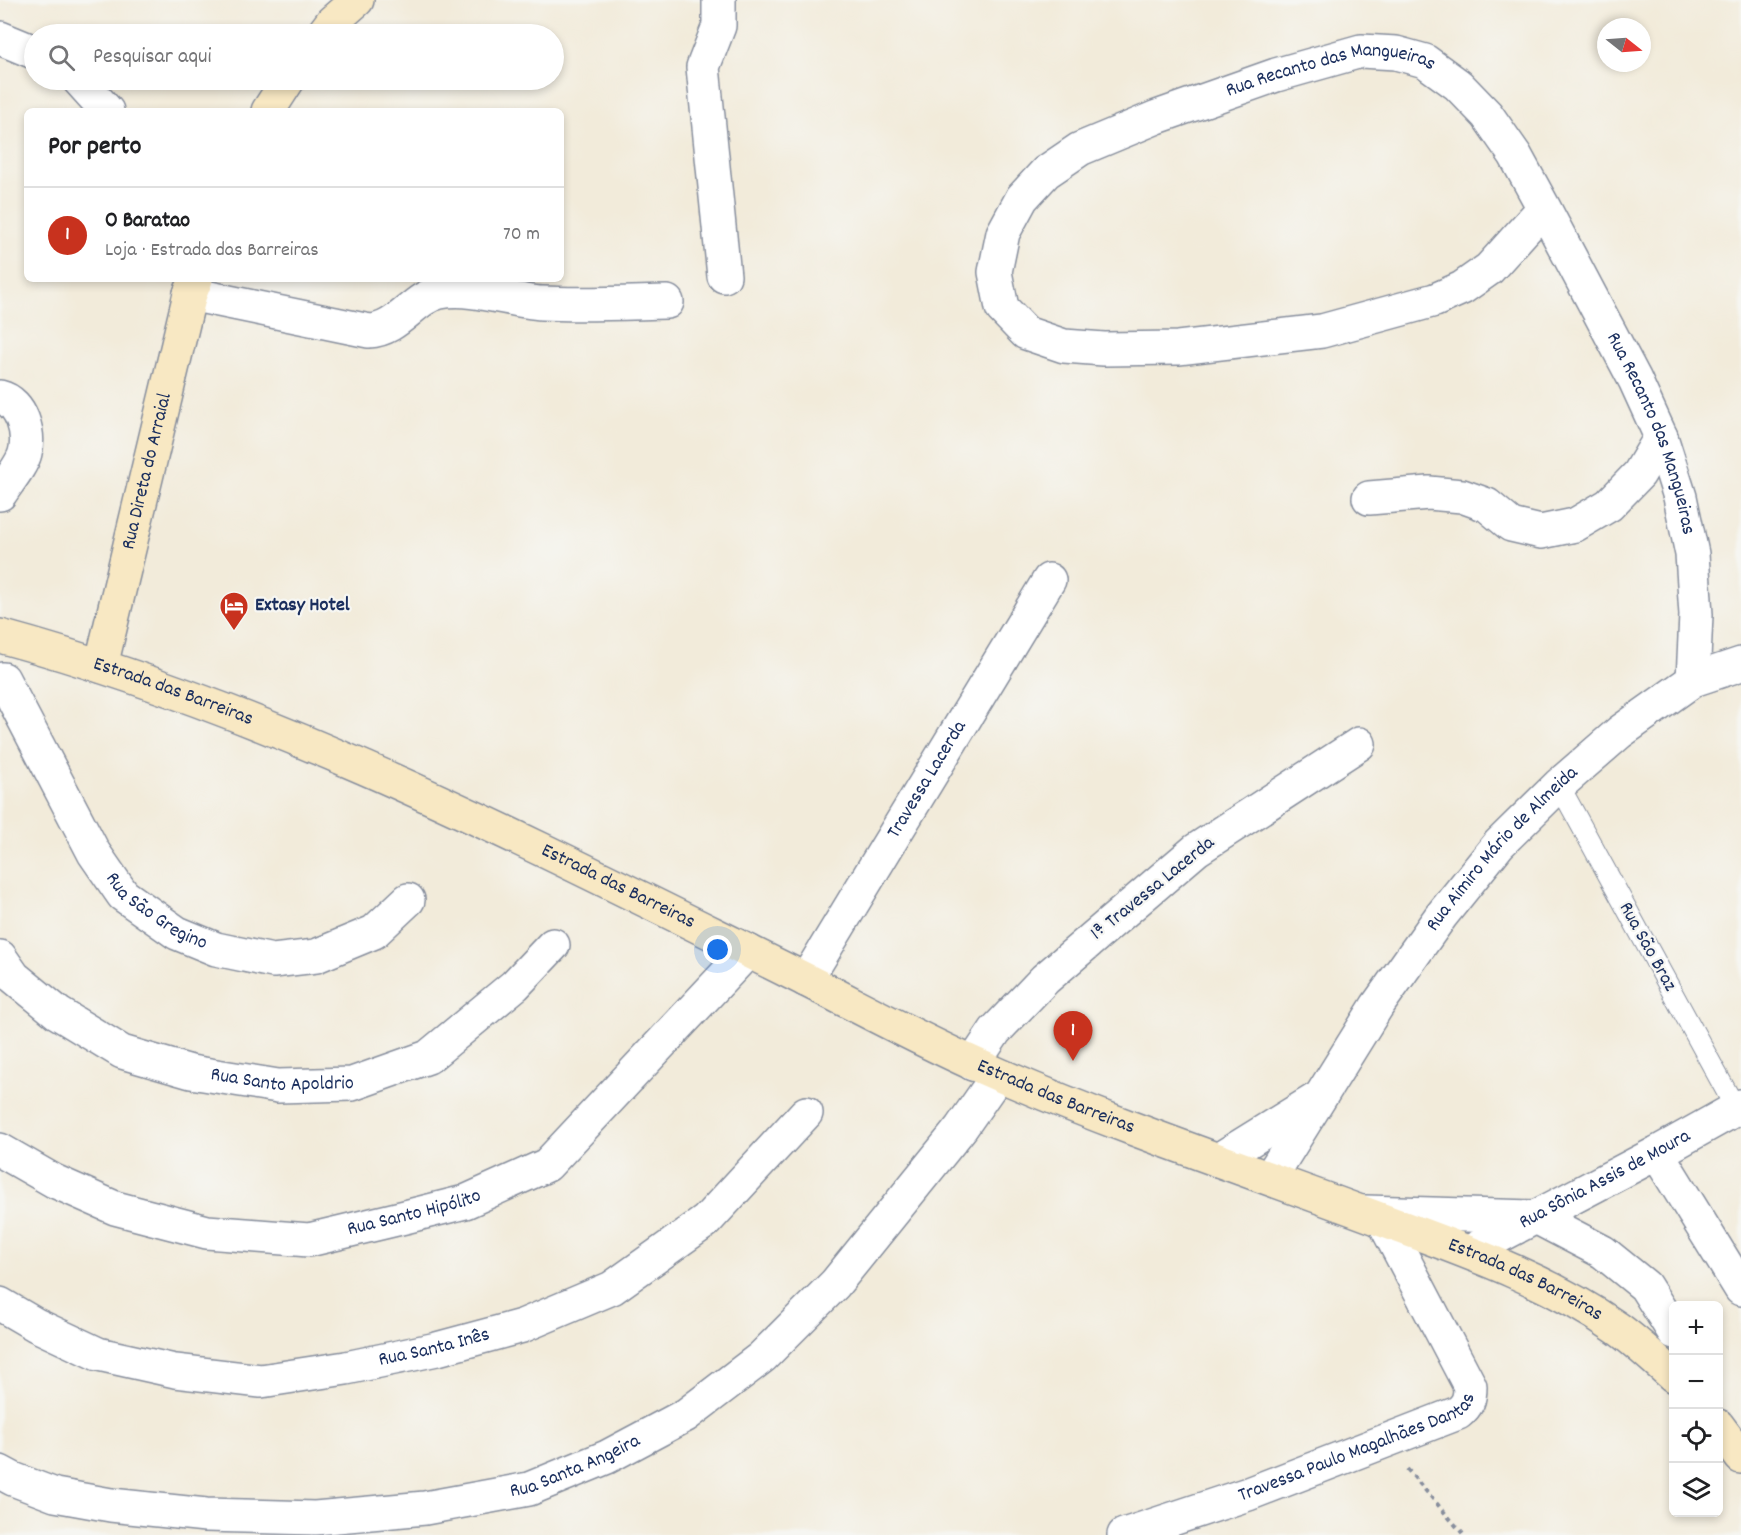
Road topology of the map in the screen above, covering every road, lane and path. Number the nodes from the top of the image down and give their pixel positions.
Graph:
1 (357, 0) edge
2 (719, 0) edge
3 (330, 24) edge
4 (0, 38) edge
5 (24, 48) edge
6 (88, 90) edge
7 (282, 90) edge
8 (104, 108) edge
9 (270, 108) edge
10 (1544, 208) junction
11 (724, 276) dead end
12 (193, 287) edge
13 (667, 303) dead end
14 (0, 397) edge
15 (1661, 437) junction
16 (0, 494) edge
17 (1369, 498) dead end
18 (1049, 580) dead end
19 (7, 638) edge
20 (1741, 664) edge
21 (101, 666) junction
22 (1693, 680) junction
23 (2, 683) edge
24 (1359, 744) dead end
25 (1558, 785) junction
26 (408, 900) dead end
27 (554, 945) dead end
28 (748, 951) junction
29 (0, 957) edge
30 (806, 980) junction
31 (986, 1069) junction
32 (1322, 1096) junction
33 (1738, 1107) edge
34 (806, 1113) dead end
35 (0, 1150) edge
36 (1657, 1153) junction
37 (1218, 1160) junction
38 (1270, 1179) junction
39 (1372, 1216) junction
40 (1536, 1217) junction
41 (1469, 1252) junction
42 (1741, 1289) edge
43 (0, 1304) edge
44 (1669, 1324) edge
45 (1669, 1372) edge
46 (1723, 1432) edge
47 (1383, 1441) junction
48 (1741, 1457) edge
49 (0, 1472) edge
50 (1124, 1535) edge
51 (1464, 1535) edge

1 - 3 main road
2 - 11 street
4 - 5 street
6 - 8 street
7 - 9 main road
10 - 10 street, Rua Recanto das Mangueiras
10 - 15 street, Rua Recanto das Mangueiras
12 - 13 street
12 - 21 main road, Rua Direta do Arraial
14 - 16 street
15 - 17 street
15 - 22 street, Rua Recanto das Mangueiras
18 - 30 street, Travessa Lacerda
19 - 21 main road, Estrada das Barreiras
19 - 23 street
20 - 22 street, Rua Aimiro Mário de Almeida
21 - 28 main road, Estrada das Barreiras
22 - 25 street, Rua Aimiro Mário de Almeida
23 - 26 street, Rua São Gregino
24 - 31 street, 1ª Travessa Lacerda
25 - 32 street, Rua Aimiro Mário de Almeida
25 - 33 lane, Rua São Braz
27 - 29 street, Rua Santo Apoldrio
28 - 30 main road, Estrada das Barreiras
28 - 35 street, Rua Santo Hipólito
30 - 31 main road, Estrada das Barreiras
31 - 37 main road, Estrada das Barreiras
31 - 49 street, Rua Santa Angeira
32 - 37 street, Rua Aimiro Mário de Almeida
32 - 38 street, Rua Aimiro Mário de Almeida
33 - 36 street, Rua Sônia Assis de Moura
34 - 43 street, Rua Santa Inês
36 - 40 street, Rua Sônia Assis de Moura
36 - 42 street
37 - 38 main road, Estrada das Barreiras
38 - 39 main road, Estrada das Barreiras
39 - 40 street, Estrada das Barreiras
39 - 41 main road, Estrada das Barreiras
39 - 47 street, Travessa Paulo Magalhães Dantas
40 - 41 street, Rua Sônia Assis de Moura
40 - 44 street, Estrada das Barreiras
41 - 45 main road, Estrada das Barreiras
46 - 48 main road
47 - 50 street, Travessa Paulo Magalhães Dantas
47 - 51 path

